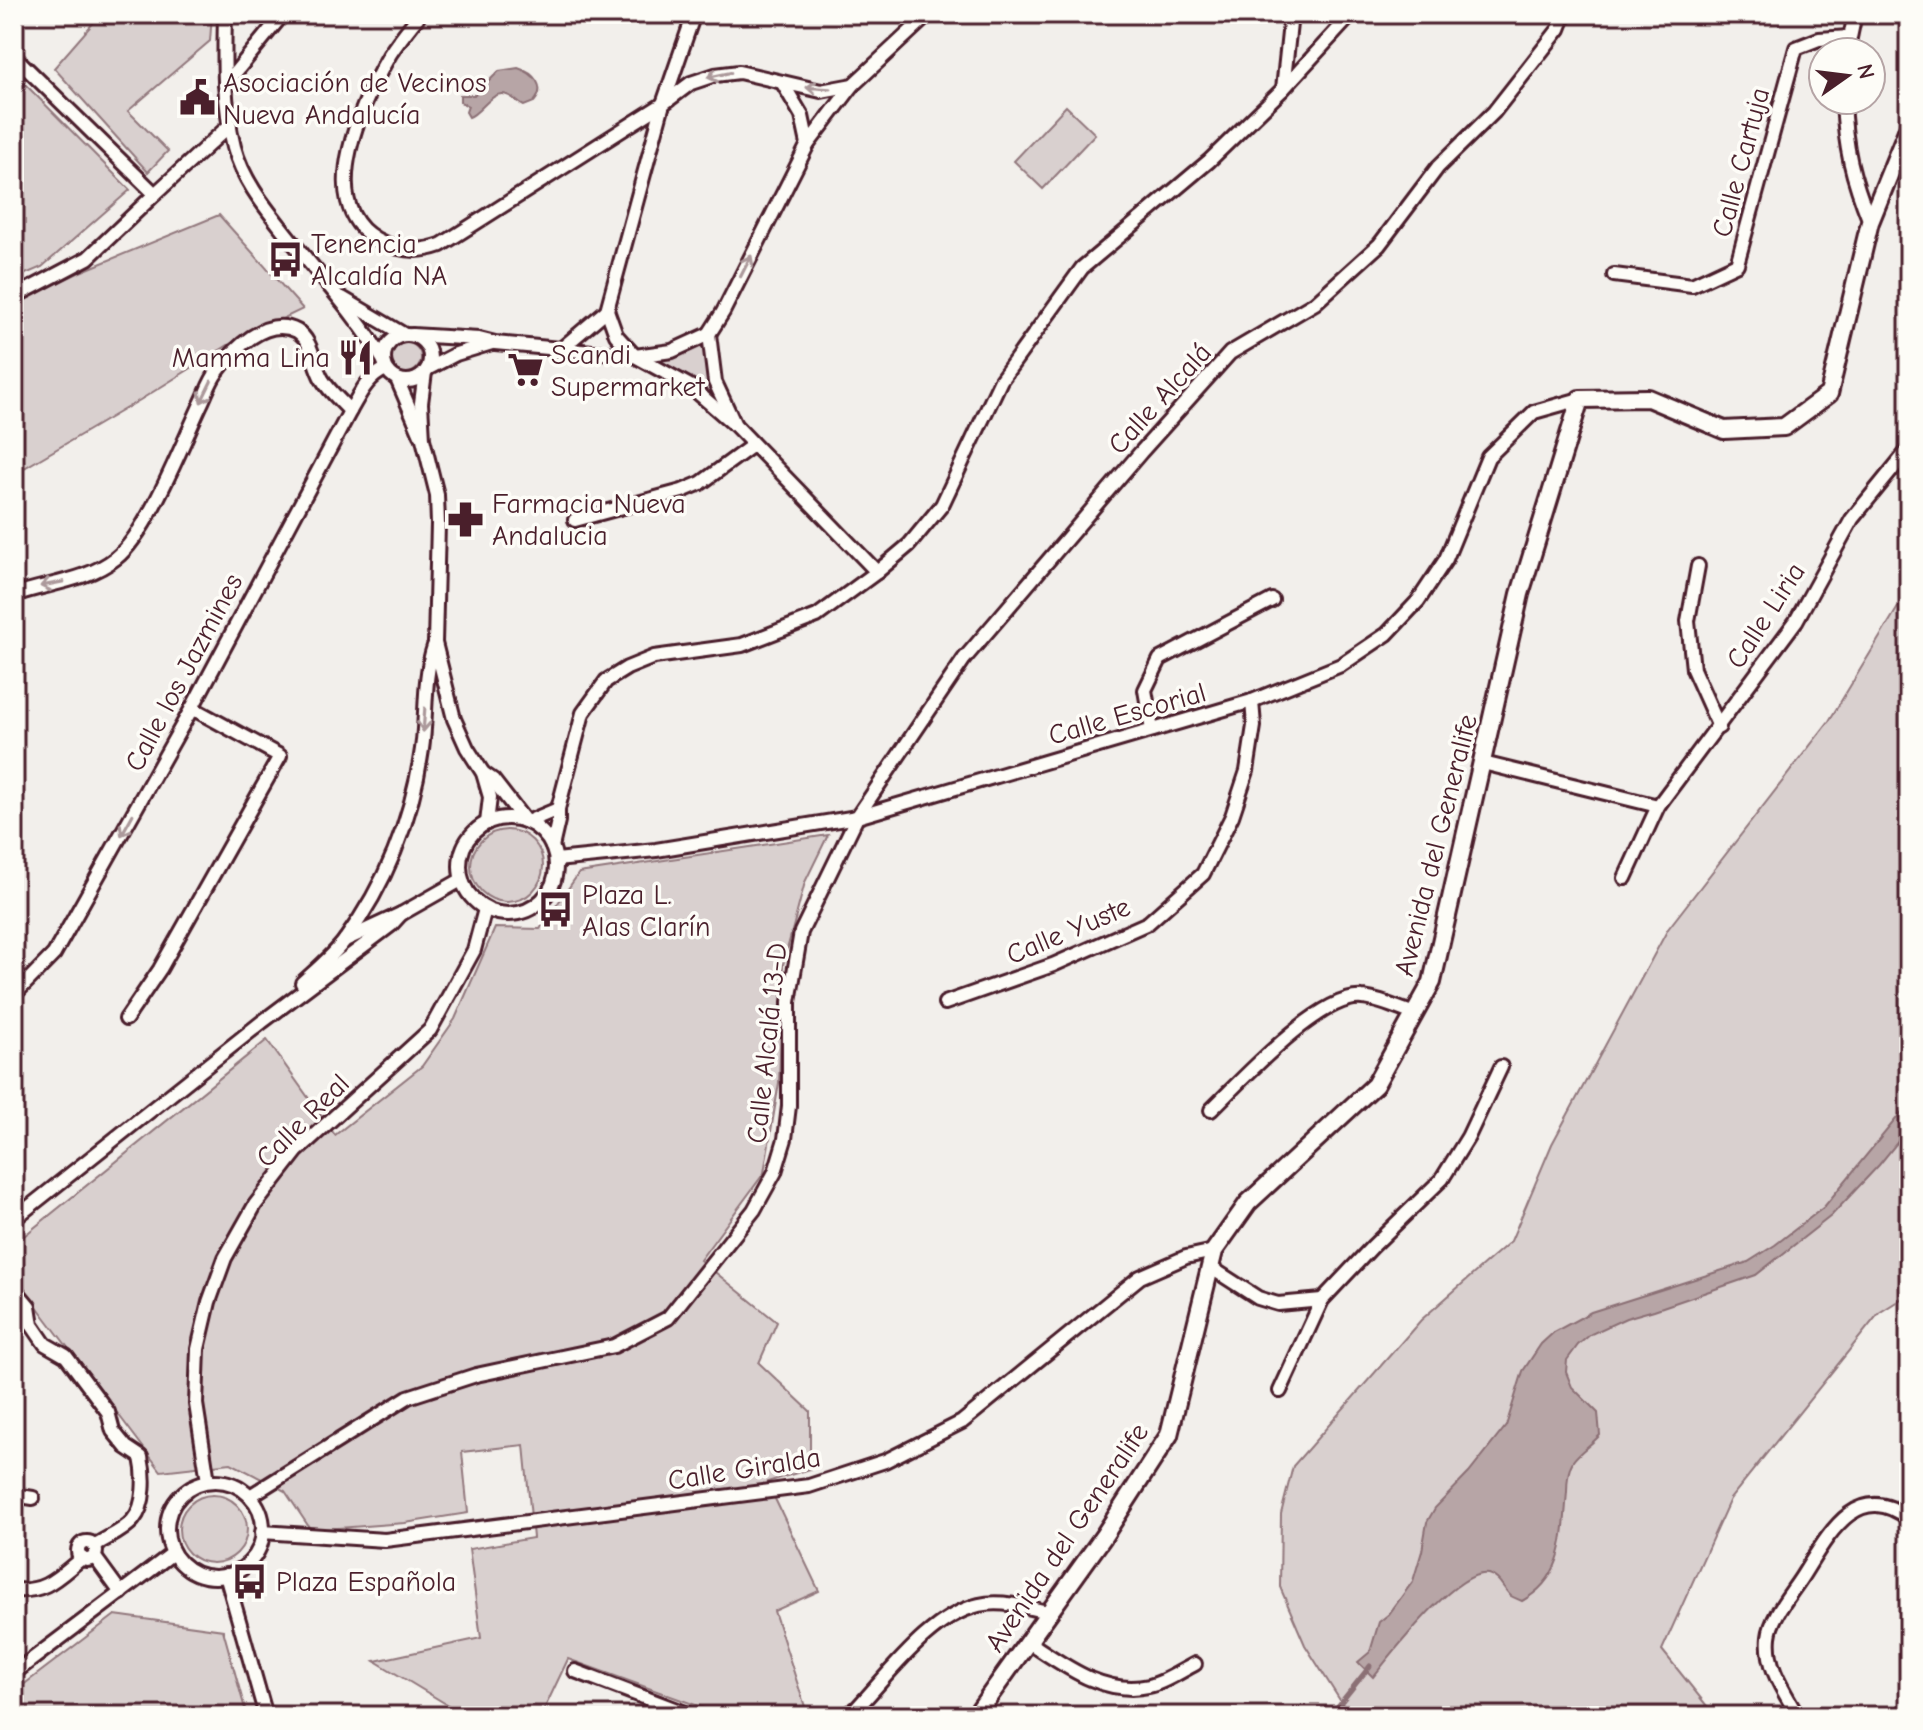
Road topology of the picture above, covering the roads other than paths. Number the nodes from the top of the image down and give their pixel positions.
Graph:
1 (225, 14) edge
2 (283, 14) edge
3 (420, 14) edge
4 (694, 14) edge
5 (929, 14) edge
6 (1291, 14) edge
7 (1352, 14) edge
8 (1565, 14) edge
9 (1855, 14) edge
10 (1849, 36) edge
11 (1807, 44) edge
12 (14, 56) edge
13 (782, 82) junction
14 (225, 85) junction
15 (853, 85) junction
16 (1283, 89) junction
17 (663, 104) junction
18 (1844, 116) edge
19 (230, 125) junction
20 (1909, 126) edge
21 (808, 144) junction
22 (155, 194) junction
23 (1870, 222) junction
24 (1614, 275) dead end
25 (14, 297) edge
26 (339, 297) junction
27 (607, 310) junction
28 (709, 334) junction
29 (408, 335) junction
30 (495, 343) junction
31 (561, 349) junction
32 (635, 356) junction
33 (385, 365) junction
34 (426, 370) junction
35 (397, 379) junction
36 (1580, 399) junction
37 (350, 411) junction
38 (736, 426) junction
39 (423, 439) junction
40 (753, 445) junction
41 (1909, 449) edge
42 (575, 520) dead end
43 (1698, 566) dead end
44 (877, 572) junction
45 (14, 595) edge
46 (1272, 600) dead end
47 (435, 643) junction
48 (1252, 701) junction
49 (192, 708) junction
50 (1719, 727) junction
51 (1152, 730) junction
52 (1483, 763) junction
53 (483, 773) junction
54 (1658, 806) junction
55 (558, 809) junction
56 (857, 817) junction
57 (526, 822) junction
58 (487, 823) junction
59 (554, 854) junction
60 (1625, 878) dead end
61 (461, 880) junction
62 (485, 909) junction
63 (401, 914) junction
64 (345, 940) junction
65 (14, 995) edge
66 (945, 1003) dead end
67 (1415, 1014) junction
68 (126, 1019) dead end
69 (262, 1022) junction
70 (1501, 1067) dead end
71 (1211, 1110) dead end
72 (14, 1219) edge
73 (1212, 1259) junction
74 (14, 1288) edge
75 (1322, 1300) junction
76 (1280, 1391) dead end
77 (208, 1481) junction
78 (14, 1495) edge
79 (250, 1496) junction
80 (33, 1498) dead end
81 (1909, 1519) edge
82 (262, 1532) junction
83 (90, 1553) junction
84 (173, 1553) junction
85 (226, 1575) junction
86 (14, 1590) edge
87 (121, 1593) junction
88 (1047, 1612) junction
89 (1027, 1641) junction
90 (1195, 1664) dead end
91 (575, 1671) dead end
92 (14, 1673) edge
93 (266, 1716) edge
94 (693, 1716) edge
95 (846, 1716) edge
96 (975, 1716) edge
97 (1798, 1716) edge

1 - 14 street
2 - 14 street
3 - 17 street
4 - 17 street
5 - 15 street
6 - 16 street
7 - 16 street
8 - 56 street, Calle Alcalá
9 - 10 street
11 - 24 street, Calle Cartuja
12 - 22 street
15 -> 13 street
13 -> 17 street
13 - 21 street
14 - 19 street
15 - 21 street
16 - 44 street
17 - 27 street
18 - 23 street
19 - 22 street
19 - 26 street
20 - 23 street
28 -> 21 street
22 - 25 street
23 - 36 street
26 - 29 street
26 - 33 street
27 - 31 street
27 - 32 street
28 - 32 street
28 - 38 street
29 - 30 street
29 - 33 street
29 - 34 street
30 - 31 street
30 - 34 street
31 - 32 street
32 - 38 street
33 - 35 street
33 - 37 street, Calle los Jazmines
34 - 35 street
34 - 39 street
35 - 39 street
36 - 48 street, Calle Escorial
36 - 52 street, Avenida del Generalife
37 -> 45 street
37 - 49 street, Calle los Jazmines
38 - 40 street
39 - 47 street
40 - 42 street
40 - 44 street
41 - 50 street, Calle Liria
43 - 50 street
44 - 55 street
46 - 51 street
47 - 53 street
47 -> 64 street
48 - 51 street, Calle Escorial
48 - 66 street, Calle Yuste
49 -> 65 street, Calle los Jazmines
49 - 68 street
50 - 54 street, Calle Liria
51 - 56 street, Calle Escorial
52 - 54 street
52 - 67 street, Avenida del Generalife
53 - 57 street
53 - 58 street
54 - 60 street, Calle Liria
55 - 57 street
55 - 59 street
56 - 59 street, Calle Escorial
56 - 79 street, Calle Alcalá 13-D
57 - 58 street
57 - 59 street
58 - 61 street
59 - 62 street
61 - 62 street
61 - 63 street
62 - 77 street, Calle Real
63 - 64 street
63 - 69 street
64 - 69 street
67 - 71 street
67 - 73 street, Avenida del Generalife
69 - 72 street
70 - 75 street
73 - 75 street
73 - 82 street, Calle Giralda
73 - 88 street, Avenida del Generalife
74 - 83 street
75 - 76 street
77 - 79 street
77 - 84 street
78 - 80 street
79 - 82 street
81 - 97 street
82 - 85 street
83 - 86 street
83 - 87 street
84 - 85 street
84 - 87 street
85 - 93 street
87 - 92 street
88 - 89 street, Avenida del Generalife
88 - 95 street
89 - 90 street
89 - 96 street, Avenida del Generalife
91 - 94 street

